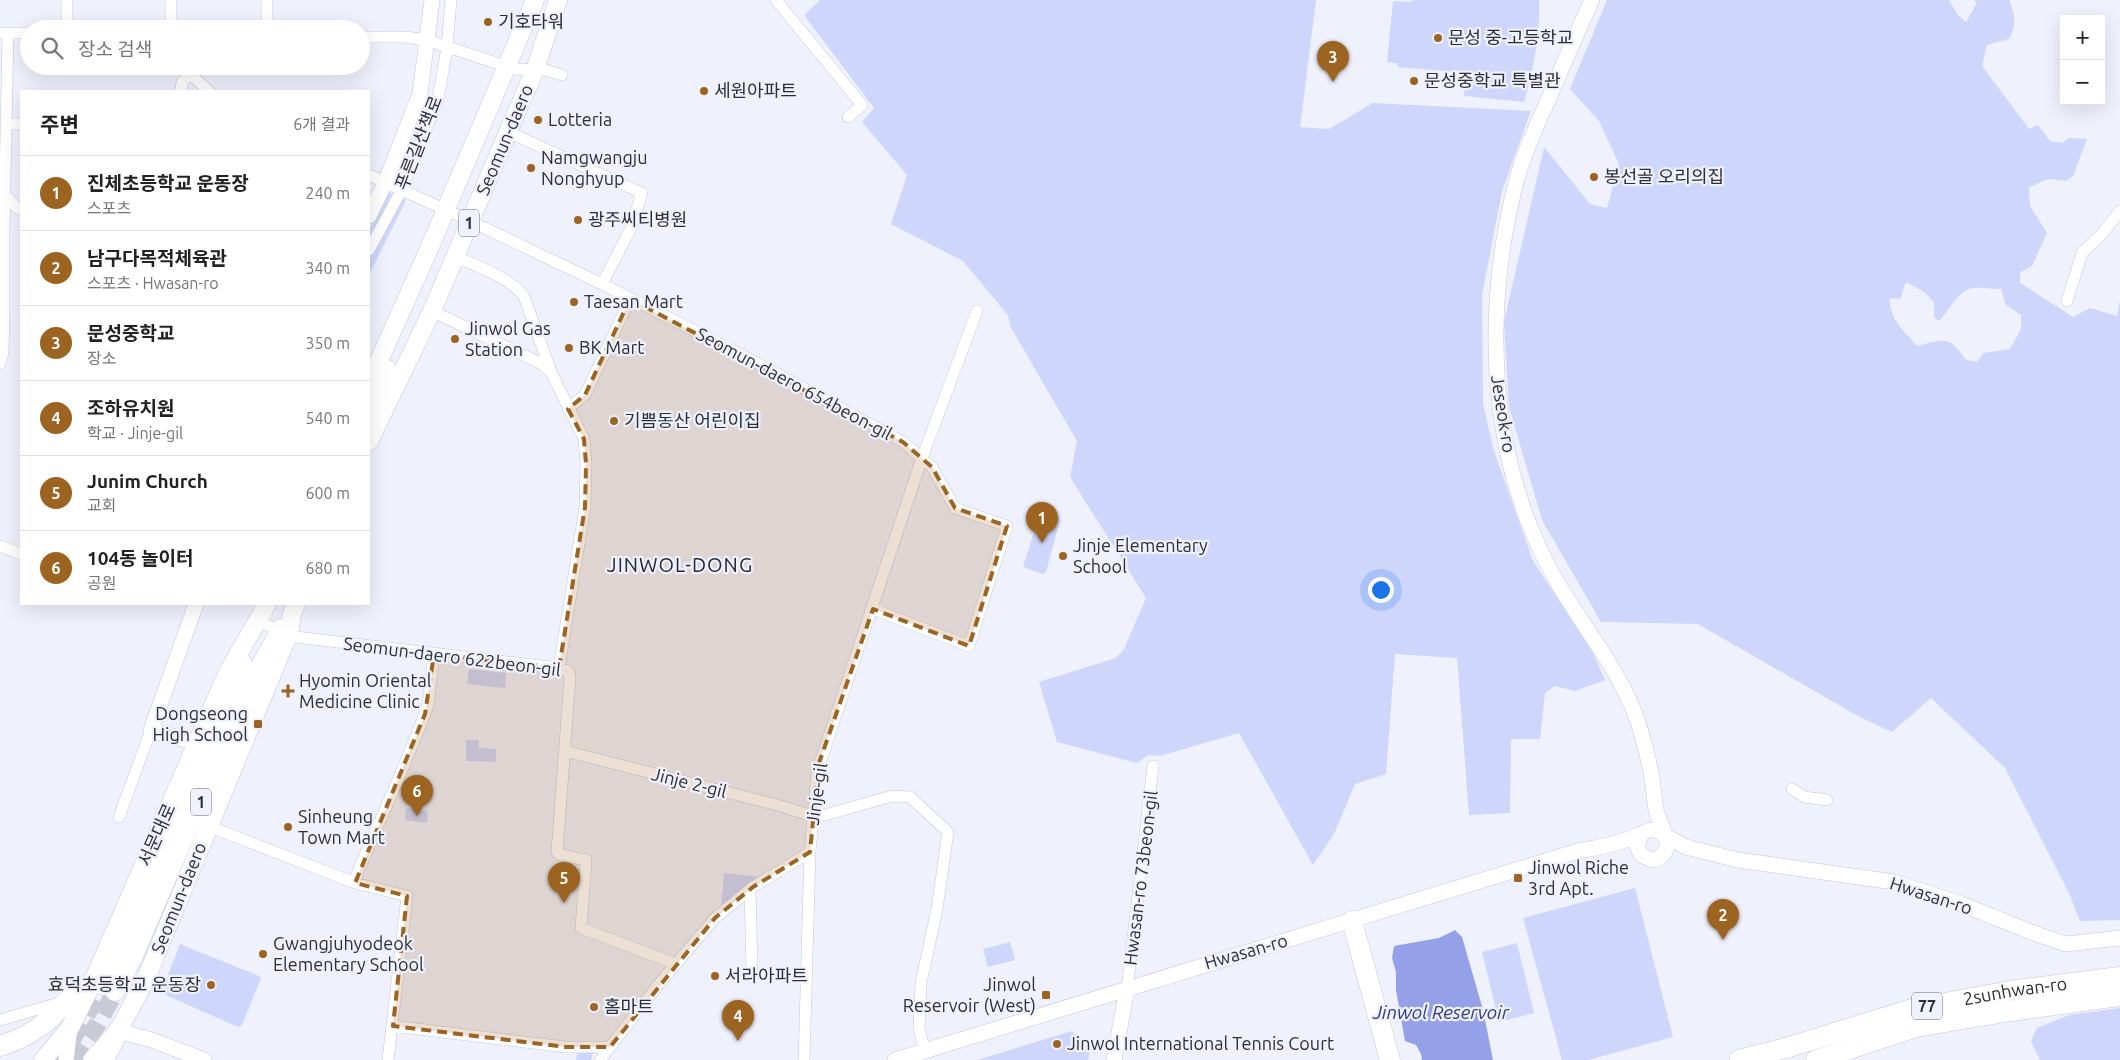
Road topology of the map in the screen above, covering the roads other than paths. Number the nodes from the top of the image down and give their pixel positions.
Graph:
1 (67, 0) edge
2 (171, 0) edge
3 (267, 0) edge
4 (432, 0) edge
5 (451, 0) edge
6 (535, 0) edge
7 (558, 0) edge
8 (776, 0) edge
9 (1592, 0) edge
10 (67, 20) edge
11 (171, 20) edge
12 (267, 20) edge
13 (4, 33) edge
14 (20, 33) edge
15 (370, 37) edge
16 (427, 40) junction
17 (448, 48) junction
18 (507, 67) junction
19 (535, 70) junction
20 (185, 75) edge
21 (192, 75) edge
22 (562, 75) dead end
23 (181, 90) edge
24 (207, 90) edge
25 (848, 117) dead end
26 (6, 124) junction
27 (20, 124) edge
28 (508, 132) junction
29 (370, 176) edge
30 (385, 183) junction
31 (401, 191) junction
32 (2, 193) edge
33 (20, 209) edge
34 (446, 210) junction
35 (2120, 211) edge
36 (370, 214) edge
37 (470, 221) junction
38 (370, 248) edge
39 (455, 256) junction
40 (420, 269) junction
41 (602, 284) junction
42 (630, 299) junction
43 (2067, 301) dead end
44 (432, 311) junction
45 (977, 311) dead end
46 (0, 364) edge
47 (551, 372) junction
48 (370, 381) edge
49 (568, 409) junction
50 (370, 411) edge
51 (370, 439) edge
52 (922, 458) junction
53 (0, 546) edge
54 (20, 554) edge
55 (196, 605) edge
56 (266, 605) edge
57 (294, 609) edge
58 (873, 609) junction
59 (258, 621) junction
60 (284, 631) junction
61 (246, 642) junction
62 (434, 654) junction
63 (559, 668) junction
64 (151, 730) junction
65 (196, 743) junction
66 (565, 752) junction
67 (1153, 766) dead end
68 (1792, 788) dead end
69 (1827, 800) dead end
70 (1656, 811) junction
71 (812, 816) junction
72 (119, 817) dead end
73 (208, 826) junction
74 (1664, 835) junction
75 (1643, 838) junction
76 (810, 852) junction
77 (1663, 856) junction
78 (1738, 860) junction
79 (354, 883) junction
80 (750, 890) junction
81 (1352, 921) junction
82 (2120, 938) edge
83 (676, 964) junction
84 (752, 969) dead end
85 (2120, 977) edge
86 (105, 984) junction
87 (1127, 989) junction
88 (71, 996) junction
89 (2120, 996) edge
90 (0, 1020) edge
91 (392, 1026) junction
92 (70, 1028) junction
93 (118, 1031) junction
94 (0, 1046) edge
95 (566, 1047) junction
96 (610, 1047) junction
97 (925, 1051) junction
98 (43, 1060) edge
99 (66, 1060) edge
100 (92, 1060) edge
101 (102, 1060) edge
102 (204, 1060) edge
103 (388, 1060) edge
104 (564, 1060) edge
105 (600, 1060) edge
106 (804, 1060) edge
107 (895, 1060) edge
108 (1114, 1060) edge
109 (1390, 1060) edge
110 (1738, 1060) edge
111 (1816, 1060) edge

1 - 10 street
2 - 11 street
3 - 12 street
4 - 16 main road
5 - 17 street, 푸른길산책로
6 - 18 main road, Seomun-daero / 1
7 - 19 main road, Seomun-daero / 1
8 - 25 street
9 - 70 main road, Jeseok-ro
13 - 14 street
13 - 26 street
15 - 16 street
16 - 17 street
16 - 30 main road
17 - 18 street
17 - 31 street, 푸른길산책로
18 - 19 street
18 - 34 main road, Seomun-daero / 1
19 - 22 street
19 - 28 main road, Seomun-daero / 1
20 - 23 street
21 - 24 street
26 - 27 street
26 - 32 street
28 - 37 main road, Seomun-daero / 1
28 - 41 street
29 - 30 street, Seomun-daero 654beon-gil
30 - 31 street, Seomun-daero 654beon-gil
30 - 36 main road
31 - 34 street, Seomun-daero 654beon-gil
31 - 38 street, 푸른길산책로
32 - 33 street
32 - 46 street
34 - 37 street, Seomun-daero 654beon-gil
34 - 40 main road, Seomun-daero / 1
35 - 43 street
37 - 39 main road, Seomun-daero / 1
37 - 41 street, Seomun-daero 654beon-gil
39 - 44 main road, Seomun-daero / 1
39 - 47 street
40 - 48 main road, Seomun-daero / 1
40 - 50 main road
41 - 42 street, Seomun-daero 654beon-gil
42 - 49 street
42 - 52 street, Seomun-daero 654beon-gil
44 - 47 street
44 - 51 main road, Seomun-daero / 1
45 - 52 street, Jinje-gil
47 - 49 street
49 - 63 street
52 - 58 street, Jinje-gil
52 - 58 street, Seomun-daero 654beon-gil
53 - 54 street
55 - 64 main road
56 - 59 main road, Seomun-daero / 1
57 - 60 main road, Seomun-daero
58 - 71 street, Jinje-gil
59 - 60 street, Seomun-daero 622beon-gil
59 - 61 main road, Seomun-daero / 1
60 - 62 street, Seomun-daero 622beon-gil
60 - 73 main road, Seomun-daero
60 - 86 main road, Seomun-daero / 1
61 - 65 main road, 서문대로
61 - 86 main road, Seomun-daero / 1
62 - 63 street, Seomun-daero 622beon-gil
62 - 79 street
63 - 66 street, Seomun-daero 622beon-gil
64 - 65 main road
64 - 72 street
65 - 86 main road, 서문대로
66 - 71 street, Jinje 2-gil
66 - 83 street
67 - 87 street, Hwasan-ro 73beon-gil
68 - 69 street
70 - 74 main road, Jeseok-ro
70 - 75 main road
71 - 76 street, Jinje-gil
71 - 97 street
73 - 79 street
73 - 93 main road, Seomun-daero
74 - 75 main road
74 - 77 main road
74 - 78 main road
75 - 77 main road
75 - 81 main road, Hwasan-ro
76 - 80 street
76 - 106 street, Jinje-gil
77 - 78 main road
78 - 82 main road, Hwasan-ro
79 - 91 street
80 - 83 street
80 - 84 street
81 - 87 main road, Hwasan-ro
81 - 109 highway
83 - 96 street
85 - 110 highway, 2sunhwan-ro / 77
86 - 88 street
86 - 92 main road, 서문대로
87 - 97 main road, Hwasan-ro
87 - 108 main road
88 - 90 street
88 - 94 highway
89 - 111 highway, 2sunhwan-ro / 77
91 - 95 street
91 - 103 street
92 - 98 main road
92 - 99 main road
93 - 100 main road, Seomun-daero
93 - 101 highway
93 - 102 main road
95 - 96 street
95 - 104 street
96 - 105 street
97 - 107 main road, Hwasan-ro

